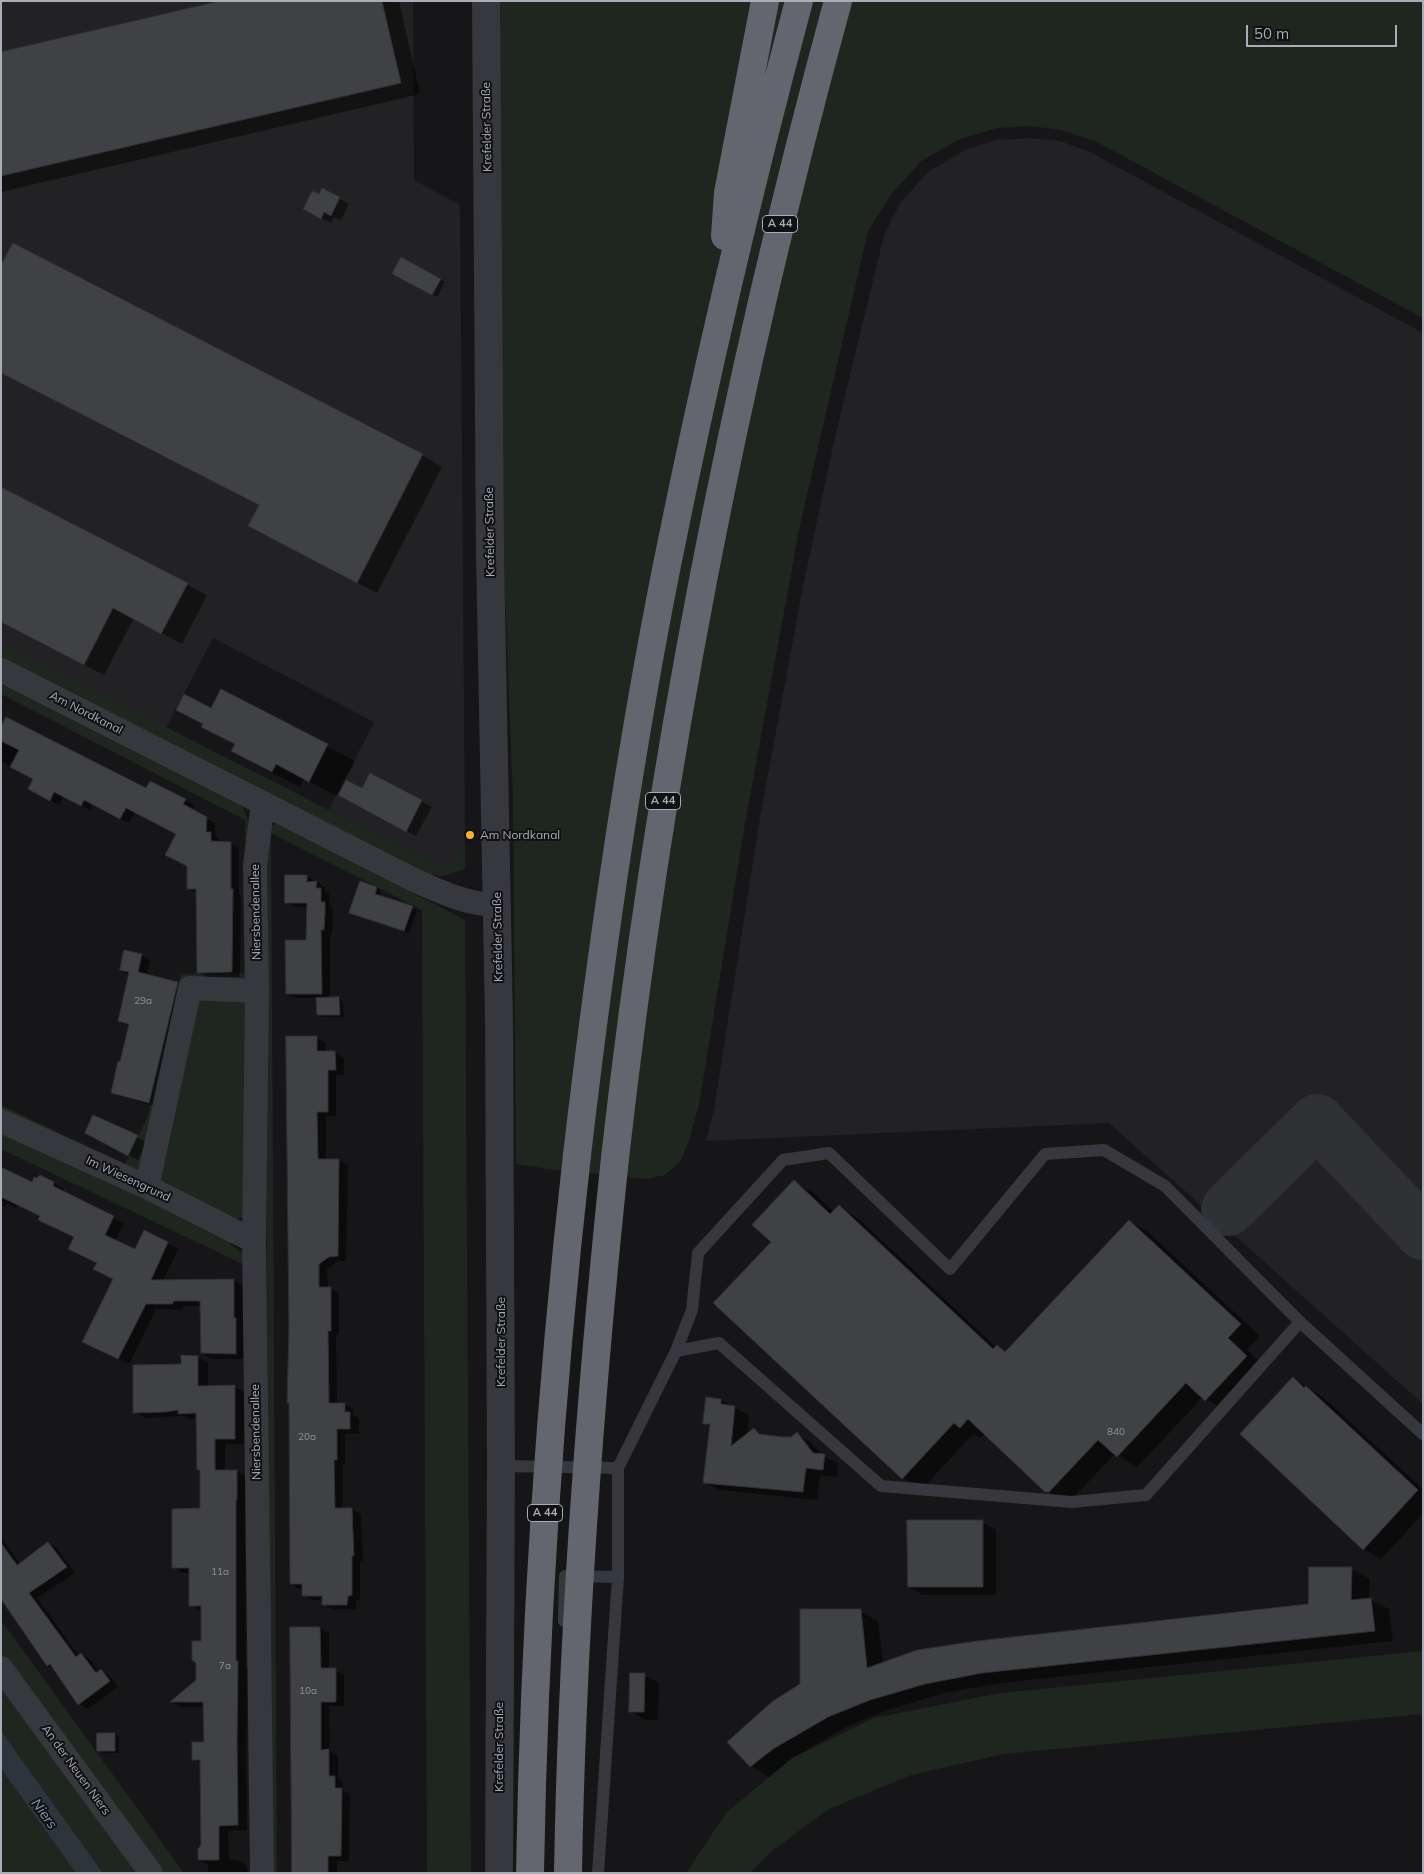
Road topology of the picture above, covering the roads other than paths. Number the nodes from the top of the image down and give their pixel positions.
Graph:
1 (486, 1) edge
2 (766, 1) edge
3 (799, 1) edge
4 (838, 1) edge
5 (716, 336) junction
6 (1, 670) edge
7 (263, 804) junction
8 (498, 905) junction
9 (257, 991) junction
10 (1, 1121) edge
11 (147, 1187) junction
12 (254, 1241) junction
13 (1300, 1322) junction
14 (676, 1351) junction
15 (1423, 1434) edge
16 (502, 1466) junction
17 (618, 1468) junction
18 (618, 1577) junction
19 (563, 1636) dead end
20 (1, 1668) edge
21 (562, 1675) dead end
22 (151, 1873) edge
23 (262, 1873) edge
24 (499, 1873) edge
25 (530, 1873) edge
26 (557, 1873) edge
27 (568, 1873) edge
28 (598, 1873) edge

1 - 8 street, Krefelder Straße
2 - 5 highway
3 - 5 highway, A 44
4 - 27 highway, A 44, bridge
5 - 25 highway, A 44, bridge
6 - 7 street, Am Nordkanal
7 - 8 street, Am Nordkanal
7 - 9 street, Niersbendenallee
8 - 16 street, Krefelder Straße
9 - 11 street
9 - 12 street, Niersbendenallee
10 - 11 street, Im Wiesengrund
11 - 12 street, Im Wiesengrund
12 - 23 street, Niersbendenallee
13 - 14 lane
13 - 14 lane
13 - 15 lane
14 - 17 lane
16 - 17 lane
16 - 24 street, Krefelder Straße
17 - 18 lane
18 - 19 lane
18 - 28 lane
20 - 22 street, An der Neuen Niers
21 - 26 lane

